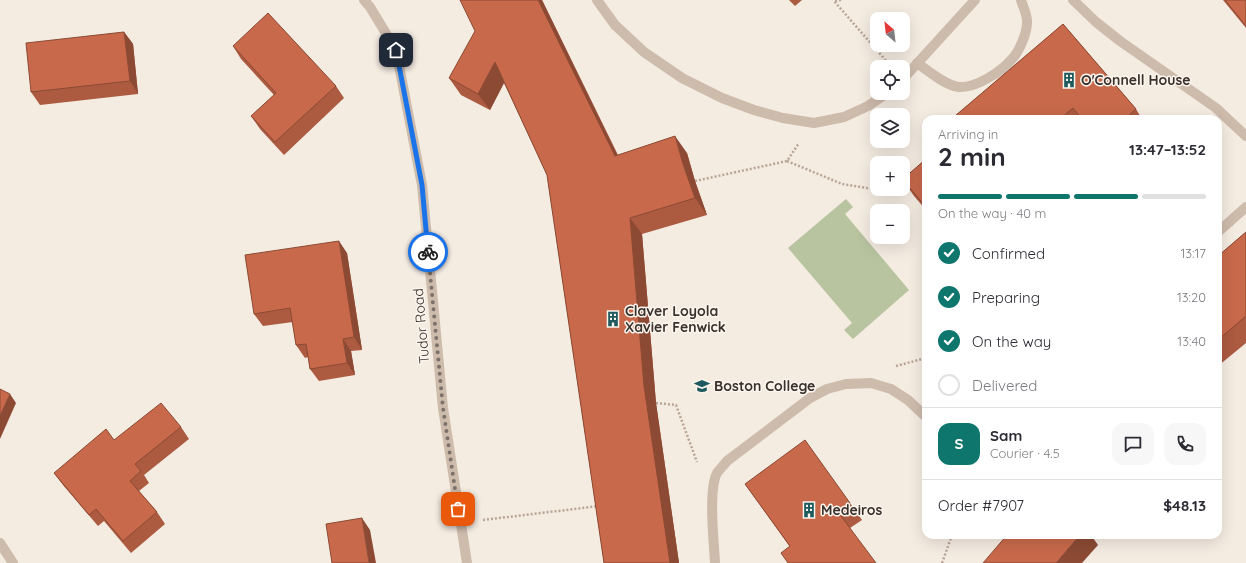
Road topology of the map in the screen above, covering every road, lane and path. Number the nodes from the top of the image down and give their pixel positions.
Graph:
1 (364, 0) edge
2 (597, 0) edge
3 (833, 0) edge
4 (841, 0) edge
5 (975, 0) edge
6 (1021, 0) edge
7 (1073, 0) edge
8 (885, 60) edge
9 (917, 63) junction
10 (910, 71) edge
11 (877, 100) edge
12 (1246, 136) edge
13 (800, 142) dead end
14 (787, 161) junction
15 (695, 181) dead end
16 (870, 189) edge
17 (1246, 207) edge
18 (1222, 228) edge
19 (922, 359) edge
20 (889, 367) dead end
21 (656, 403) dead end
22 (922, 413) edge
23 (700, 468) dead end
24 (605, 505) edge
25 (484, 520) dead end
26 (951, 539) edge
27 (0, 543) edge
28 (13, 563) edge
29 (467, 563) edge
30 (715, 563) edge
31 (942, 563) edge

1 - 29 street, Tudor Road
2 - 11 street
3 - 4 path
3 - 8 path
5 - 9 street
6 - 9 street
7 - 12 street
9 - 10 street
13 - 14 path
14 - 15 path
14 - 16 path
17 - 18 street
19 - 20 path
21 - 23 path
22 - 30 street
24 - 25 path
26 - 31 path
27 - 28 street

